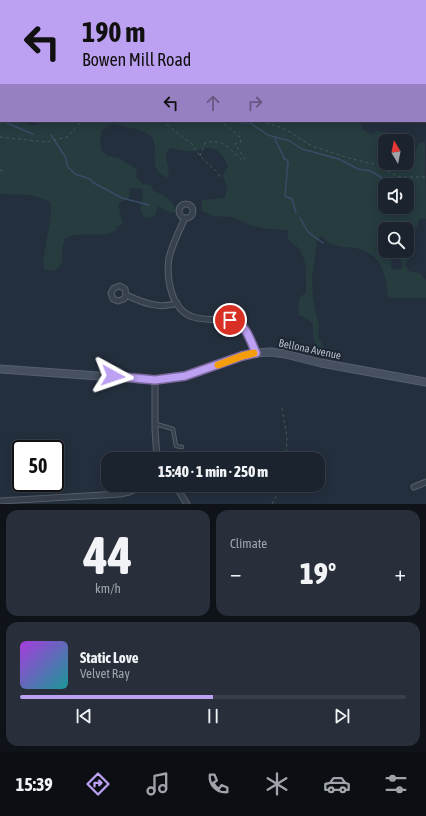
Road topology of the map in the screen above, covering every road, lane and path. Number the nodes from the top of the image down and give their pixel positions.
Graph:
1 (81, 122) edge
2 (163, 122) edge
3 (222, 122) edge
4 (263, 122) edge
5 (0, 137) edge
6 (200, 156) junction
7 (0, 170) edge
8 (5, 172) dead end
9 (426, 177) edge
10 (221, 178) dead end
11 (185, 218) dead end
12 (126, 295) dead end
13 (176, 303) junction
14 (256, 353) junction
15 (0, 369) edge
16 (155, 380) junction
17 (426, 382) edge
18 (282, 408) dead end
19 (155, 424) junction
20 (182, 447) dead end
21 (157, 452) edge
22 (286, 452) edge
23 (426, 482) edge
24 (414, 487) dead end
25 (129, 492) edge
26 (179, 492) edge
27 (278, 492) edge
28 (0, 501) edge
29 (187, 504) edge
30 (272, 504) edge

1 - 5 path
2 - 6 path
3 - 6 path
4 - 9 path
6 - 10 path
7 - 8 path
11 - 13 street
12 - 13 street
13 - 14 street
14 - 16 main road, Bellona Avenue
14 - 17 main road, Bellona Avenue
15 - 16 main road, Bellona Avenue
16 - 19 street
18 - 22 path
19 - 20 lane
19 - 21 street
23 - 24 street
25 - 28 street
26 - 29 street
27 - 30 path

